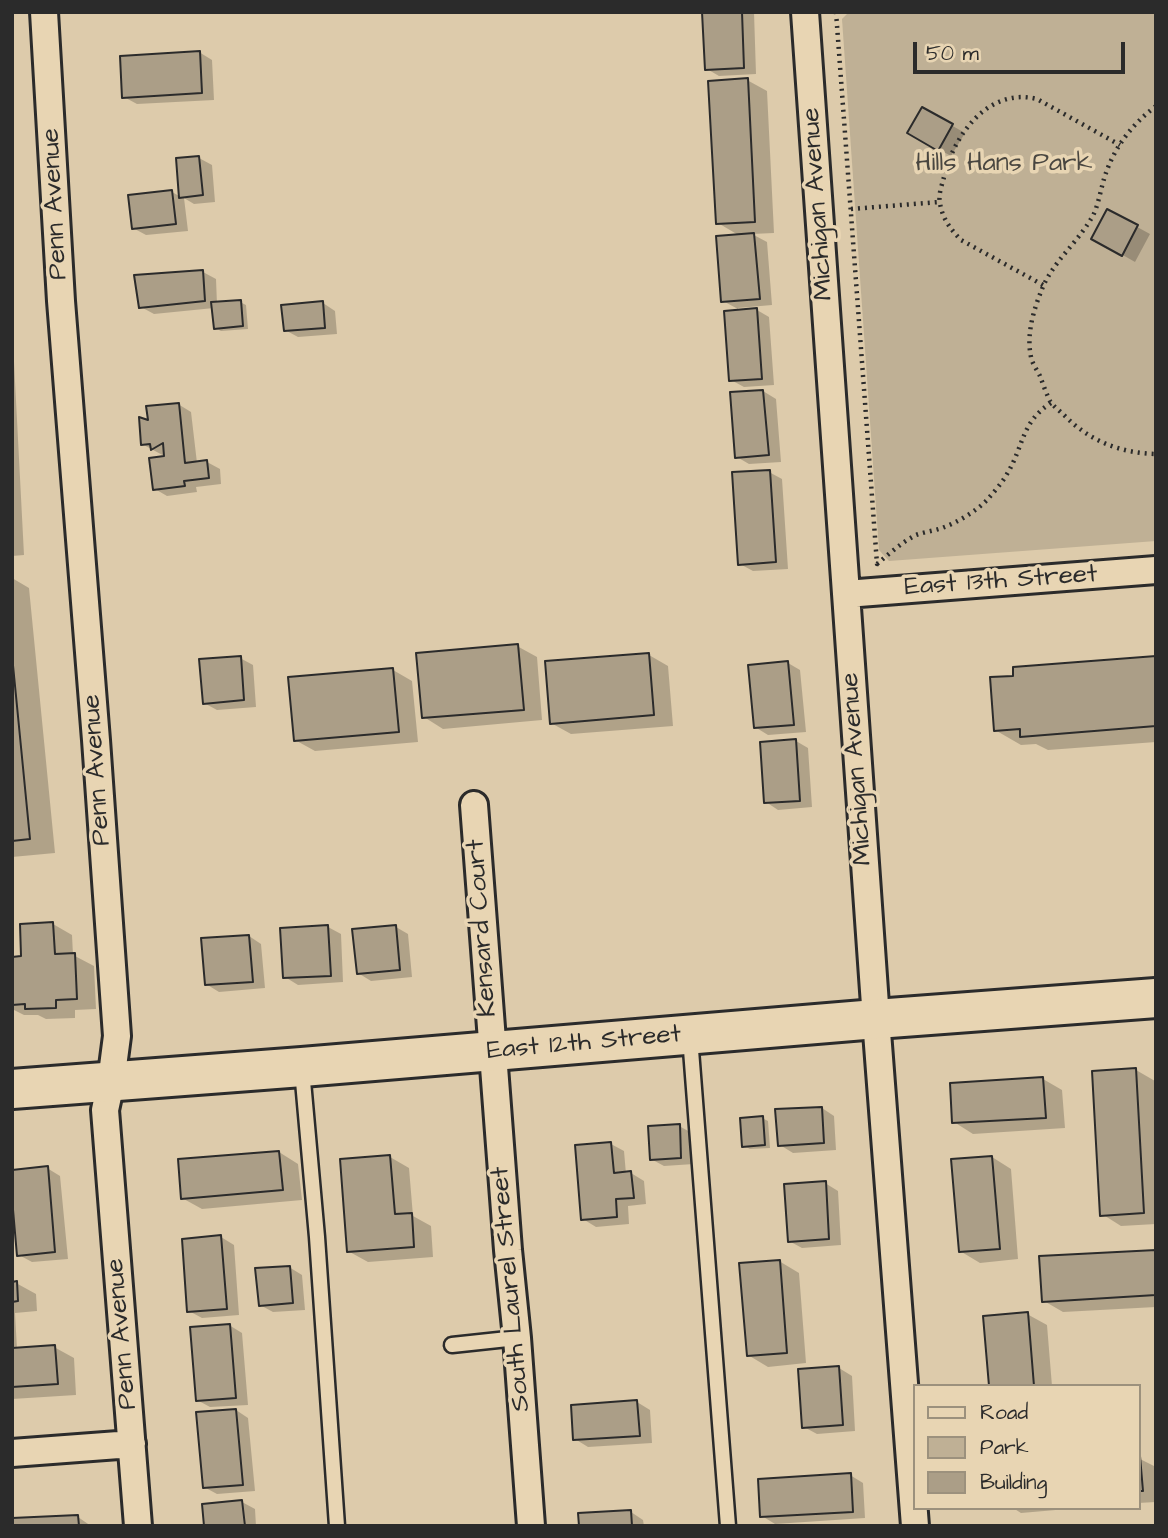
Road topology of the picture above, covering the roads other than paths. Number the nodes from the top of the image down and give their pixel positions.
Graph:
1 (44, 12) edge
2 (805, 12) edge
3 (1156, 570) edge
4 (846, 594) junction
5 (474, 805) dead end
6 (1156, 998) edge
7 (876, 1019) junction
8 (690, 1035) junction
9 (492, 1052) junction
10 (302, 1067) junction
11 (111, 1082) junction
12 (12, 1089) edge
13 (517, 1338) junction
14 (452, 1345) dead end
15 (132, 1444) junction
16 (12, 1453) edge
17 (912, 1487) edge
18 (138, 1526) edge
19 (337, 1526) edge
20 (531, 1526) edge
21 (728, 1526) edge

1 - 11 street, Penn Avenue
2 - 4 street, Michigan Avenue
3 - 4 street, East 13th Street
4 - 7 street, Michigan Avenue
5 - 9 street, Kensard Court
6 - 7 street, East 12th Street
7 - 8 street, East 12th Street
7 - 17 street, Michigan Avenue
8 - 9 street, East 12th Street
8 - 21 lane
9 - 10 street, East 12th Street
9 - 13 street, South Laurel Street
10 - 11 street, East 12th Street
10 - 19 lane
11 - 12 street, East 12th Street
11 - 15 street, Penn Avenue
13 - 14 lane
13 - 20 street, South Laurel Street
15 - 16 street
15 - 18 street, Penn Avenue

